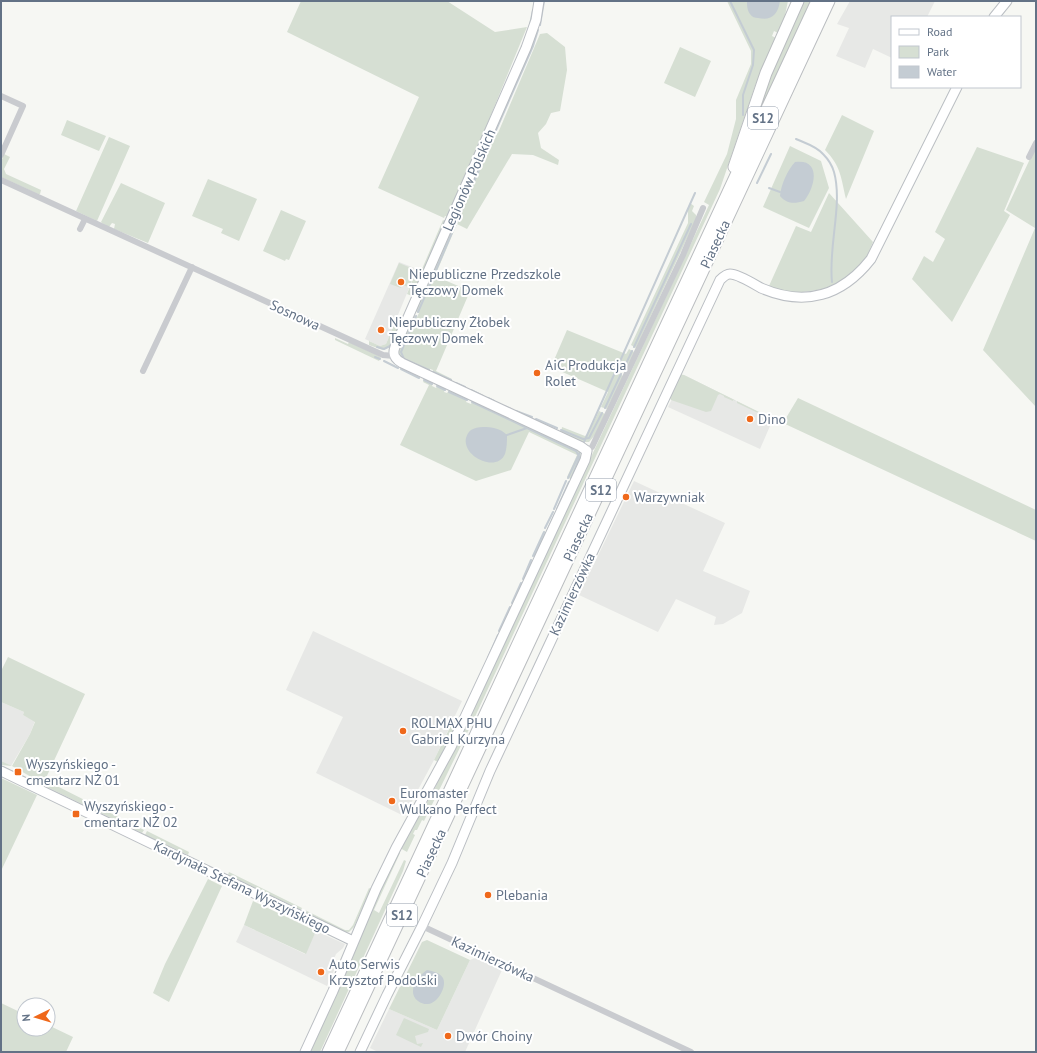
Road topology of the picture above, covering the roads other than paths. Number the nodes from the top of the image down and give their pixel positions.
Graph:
1 (540, 1) edge
2 (794, 1) edge
3 (798, 1) edge
4 (1007, 1) edge
5 (826, 3) edge
6 (995, 16) edge
7 (783, 34) junction
8 (956, 88) edge
9 (1, 96) edge
10 (1036, 143) edge
11 (1, 155) edge
12 (1029, 157) dead end
13 (1, 180) edge
14 (703, 208) dead end
15 (85, 219) junction
16 (80, 229) dead end
17 (708, 235) junction
18 (192, 268) junction
19 (394, 356) junction
20 (143, 371) dead end
21 (587, 451) junction
22 (1, 771) edge
23 (422, 926) junction
24 (353, 941) junction
25 (305, 1052) edge
26 (328, 1052) edge
27 (338, 1052) edge
28 (360, 1052) edge
29 (691, 1052) edge

1 - 19 street, Legionów Polskich
2 - 7 highway
3 - 7 highway
4 - 6 street
5 - 17 highway, Piasecka / S12
5 - 27 highway, Piasecka / S12
7 - 17 highway
8 - 23 street, Kazimierzówka
9 - 11 street
10 - 12 street
13 - 15 street, Sosnowa
14 - 21 street
15 - 16 street
15 - 18 street, Sosnowa
17 - 26 highway, Piasecka / S12
18 - 19 street, Sosnowa
18 - 20 street
19 - 21 street, Sosnowa
21 - 24 street
22 - 24 street, Kardynała Stefana Wyszyńskiego
23 - 28 street
23 - 29 street, Kazimierzówka
24 - 25 street

